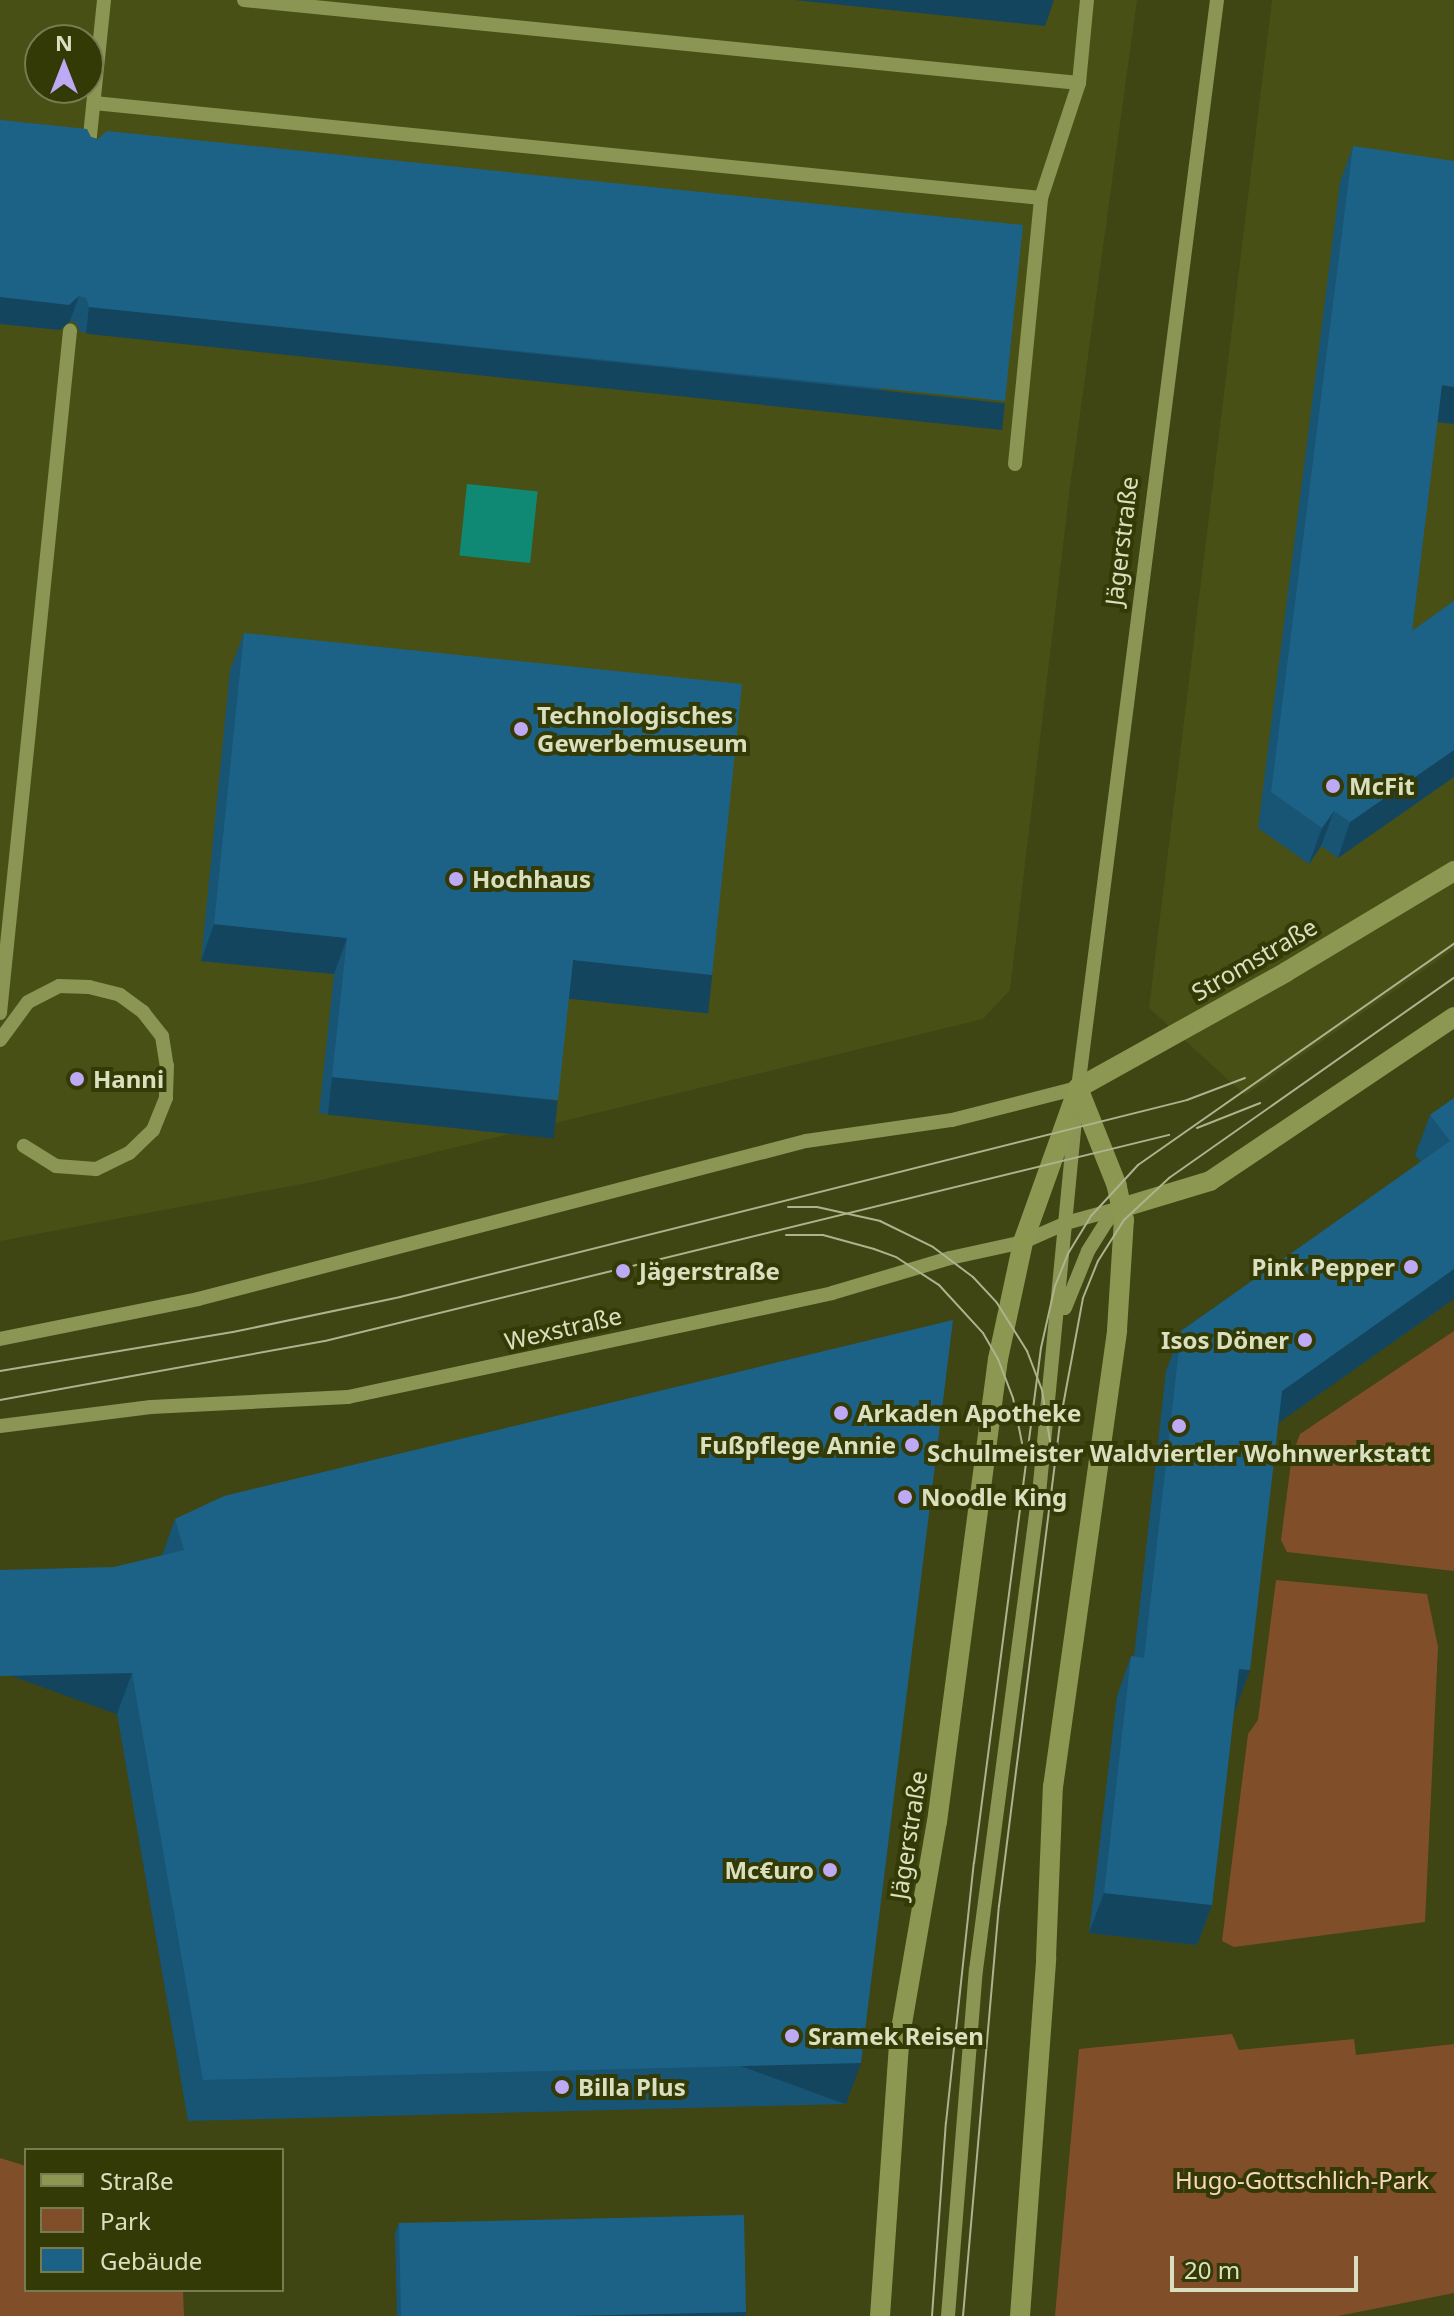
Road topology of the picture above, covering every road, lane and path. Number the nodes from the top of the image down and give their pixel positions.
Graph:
1 (104, 0) edge
2 (244, 0) edge
3 (1087, 0) edge
4 (1217, 0) edge
5 (102, 24) edge
6 (1079, 83) junction
7 (94, 104) edge
8 (104, 104) edge
9 (88, 155) edge
10 (1041, 198) junction
11 (70, 331) edge
12 (1015, 464) dead end
13 (1454, 871) edge
14 (0, 1013) edge
15 (1454, 1017) edge
16 (0, 1040) edge
17 (1078, 1088) junction
18 (24, 1146) dead end
19 (1124, 1207) junction
20 (1066, 1223) junction
21 (1023, 1242) junction
22 (0, 1339) edge
23 (1055, 1345) junction
24 (0, 1426) edge
25 (880, 2316) edge
26 (948, 2316) edge
27 (1020, 2316) edge

1 - 5 street
2 - 6 street
3 - 6 street
4 - 17 street, Jägerstraße
6 - 10 street
7 - 9 street
8 - 10 street
10 - 12 street
11 - 14 street
13 - 17 main road, Stromstraße
15 - 19 main road
16 - 18 street
17 - 19 main road, Jägerstraße
17 - 20 street
17 - 21 main road, Jägerstraße
17 - 22 street
19 - 20 street, Wexstraße
19 - 23 street
19 - 27 main road, Jägerstraße
20 - 21 street, Wexstraße
20 - 23 street
21 - 24 street, Wexstraße
21 - 25 main road, Jägerstraße
23 - 26 street

